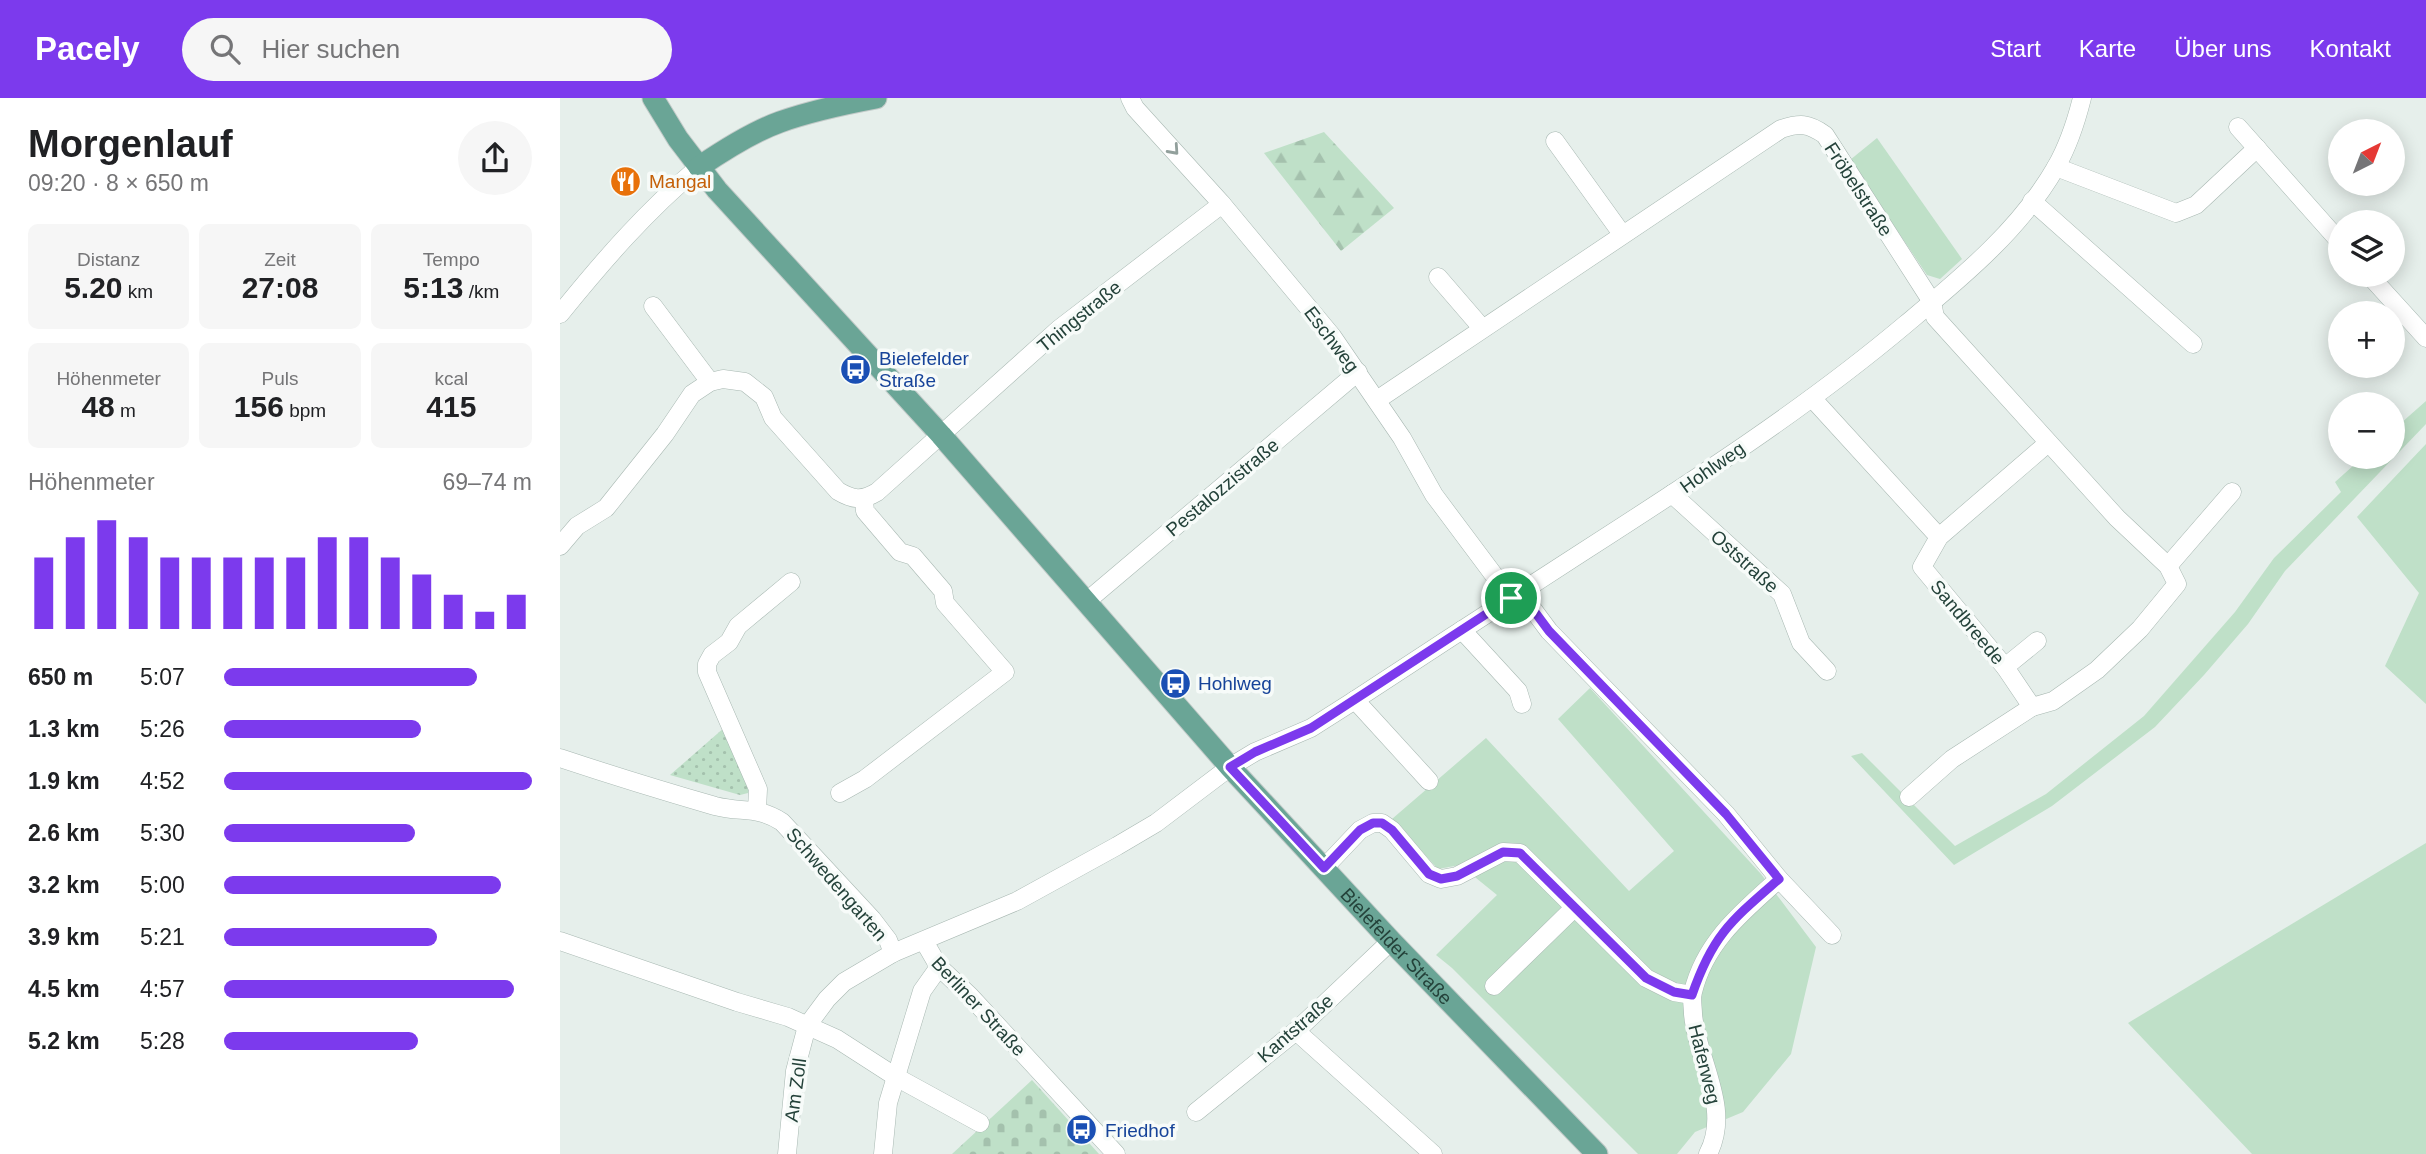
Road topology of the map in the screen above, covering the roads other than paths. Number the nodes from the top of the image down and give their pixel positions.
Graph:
1 (653, 98) edge
2 (876, 98) edge
3 (1130, 98) edge
4 (2082, 98) edge
5 (2238, 127) dead end
6 (1555, 141) dead end
7 (2257, 148) junction
8 (699, 167) junction
9 (2056, 167) junction
10 (2032, 201) junction
11 (1222, 204) junction
12 (2328, 228) edge
13 (1622, 234) junction
14 (1438, 277) dead end
15 (2380, 287) edge
16 (1932, 302) junction
17 (653, 306) dead end
18 (560, 314) edge
19 (1482, 328) junction
20 (2426, 338) edge
21 (2193, 344) dead end
22 (1358, 372) junction
23 (710, 382) junction
24 (1812, 398) junction
25 (1377, 400) junction
26 (941, 435) junction
27 (2048, 443) junction
28 (2232, 492) dead end
29 (1672, 495) junction
30 (864, 500) junction
31 (1939, 537) junction
32 (560, 546) edge
33 (2168, 566) junction
34 (790, 582) dead end
35 (1516, 595) junction
36 (1087, 601) junction
37 (1462, 630) junction
38 (2037, 641) dead end
39 (2006, 667) junction
40 (1827, 671) dead end
41 (1354, 700) junction
42 (1522, 704) dead end
43 (2032, 706) junction
44 (560, 758) edge
45 (1230, 767) junction
46 (1429, 781) dead end
47 (839, 793) dead end
48 (1909, 797) dead end
49 (757, 810) junction
50 (1324, 868) junction
51 (1779, 879) junction
52 (1574, 908) junction
53 (1832, 935) dead end
54 (924, 940) junction
55 (560, 941) edge
56 (1391, 941) junction
57 (893, 953) junction
58 (939, 967) junction
59 (1494, 986) dead end
60 (1692, 995) junction
61 (807, 1026) junction
62 (1296, 1031) junction
63 (896, 1077) junction
64 (1196, 1112) dead end
65 (980, 1123) dead end
66 (787, 1154) edge
67 (883, 1154) edge
68 (1116, 1154) edge
69 (1433, 1154) edge
70 (1597, 1154) edge
71 (1708, 1154) edge

1 - 8 main road, Bielefelder Straße
2 - 8 main road
3 -> 11 street, Eschweg
4 - 9 street, Hohlweg
5 - 7 street
6 - 13 street
7 - 9 street
7 - 12 street
8 - 18 street
8 - 26 main road, Bielefelder Straße
9 - 10 street, Hohlweg
10 - 16 street, Hohlweg
10 - 21 street
11 - 22 street, Eschweg
11 - 26 street, Thingstraße
13 - 16 street, Fröbelstraße
13 - 19 street, Fröbelstraße
14 - 19 street
15 - 20 street
16 - 24 street, Hohlweg
16 - 27 street
17 - 23 street
19 - 25 street, Fröbelstraße
22 - 25 street, Eschweg
22 - 36 street, Pestalozzistraße
23 - 30 street
23 - 32 street
24 - 29 street, Hohlweg
24 - 31 street
25 - 35 street, Eschweg
26 - 30 street, Thingstraße
26 - 36 main road, Bielefelder Straße
27 - 31 street, Sandbreede
27 - 33 street
28 - 33 street
29 - 35 street, Hohlweg
29 - 40 street, Oststraße
30 - 47 street
31 - 39 street, Sandbreede
33 - 43 street
34 - 49 street
35 - 37 street, Hohlweg
35 - 51 street, Eschweg
36 - 45 main road, Bielefelder Straße
37 - 41 street, Hohlweg
37 - 42 street
38 - 39 street
39 - 43 street, Sandbreede
41 - 45 street, Hohlweg
41 - 46 street
43 - 48 street
44 - 49 street
45 - 50 main road, Bielefelder Straße
45 - 54 street, Hohlweg
49 - 57 street, Schwedengarten
50 - 52 street
50 - 56 main road, Bielefelder Straße
51 - 53 street, Eschweg
51 - 60 street, Haferweg
52 - 59 street
52 - 60 street
54 - 57 street, Berliner Straße
54 - 58 street, Berliner Straße
55 - 61 street
56 - 62 street, Kantstraße
56 - 70 main road, Bielefelder Straße
57 - 61 street, Berliner Straße
58 - 63 street
58 - 68 street, Berliner Straße
60 - 71 street, Haferweg
61 - 63 street
61 - 66 street, Am Zoll
62 - 64 street, Kantstraße
62 - 69 street
63 - 65 street
63 - 67 street

